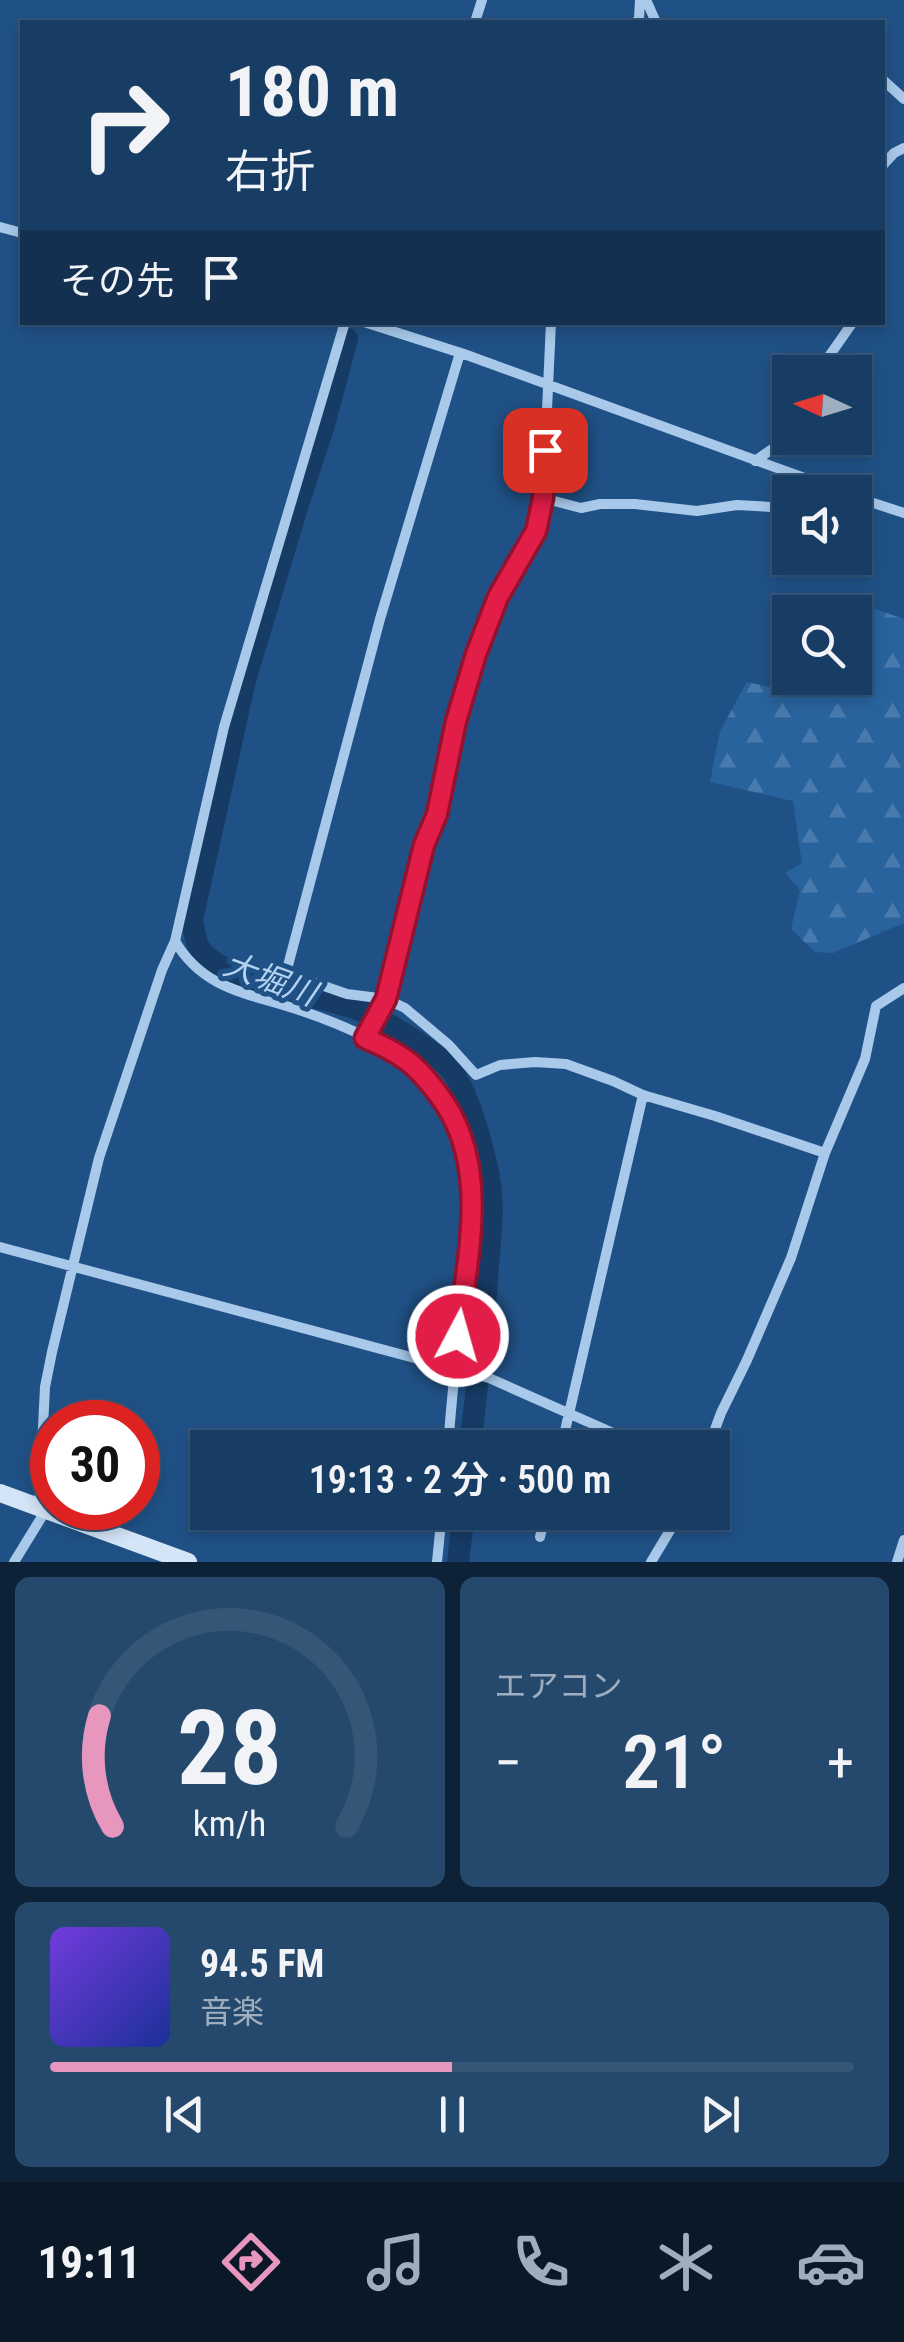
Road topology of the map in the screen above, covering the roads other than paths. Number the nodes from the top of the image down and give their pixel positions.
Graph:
1 (343, 325) edge
2 (373, 325) edge
3 (551, 325) edge
4 (851, 325) edge
5 (460, 353) junction
6 (830, 355) edge
7 (548, 385) junction
8 (772, 449) edge
9 (754, 461) junction
10 (784, 475) edge
11 (543, 498) junction
12 (872, 502) edge
13 (772, 505) edge
14 (904, 513) edge
15 (175, 941) junction
16 (904, 988) edge
17 (385, 1000) junction
18 (365, 1037) junction
19 (643, 1096) junction
20 (825, 1153) junction
21 (0, 1247) edge
22 (72, 1268) junction
23 (455, 1369) junction
24 (45, 1400) edge
25 (569, 1414) junction
26 (450, 1430) edge
27 (565, 1430) edge
28 (606, 1430) edge
29 (714, 1430) edge
30 (0, 1493) edge
31 (30, 1504) edge
32 (32, 1530) edge
33 (91, 1530) edge
34 (440, 1530) edge
35 (542, 1530) edge
36 (670, 1530) edge
37 (540, 1537) dead end
38 (904, 1540) edge
39 (151, 1556) edge
40 (14, 1562) edge
41 (188, 1562) edge
42 (437, 1562) edge
43 (651, 1562) edge
44 (897, 1562) edge

1 - 15 street
2 - 5 street
3 - 7 street
4 - 6 street
5 - 7 street
5 - 17 street
7 - 9 street
7 - 11 street
8 - 9 street
9 - 10 street
11 - 13 street
11 - 17 street
12 - 14 street
15 - 18 street
15 - 22 street
16 - 20 street
17 - 18 street
17 - 19 street
18 - 23 street
19 - 20 street
19 - 25 street
20 - 29 street
21 - 22 street
22 - 23 street
22 - 24 street
23 - 25 street
23 - 26 street
25 - 27 street
25 - 28 street
30 - 31 main road
32 - 40 street
33 - 39 main road
34 - 42 street
35 - 37 street
36 - 43 street
38 - 44 street
39 - 41 main road

